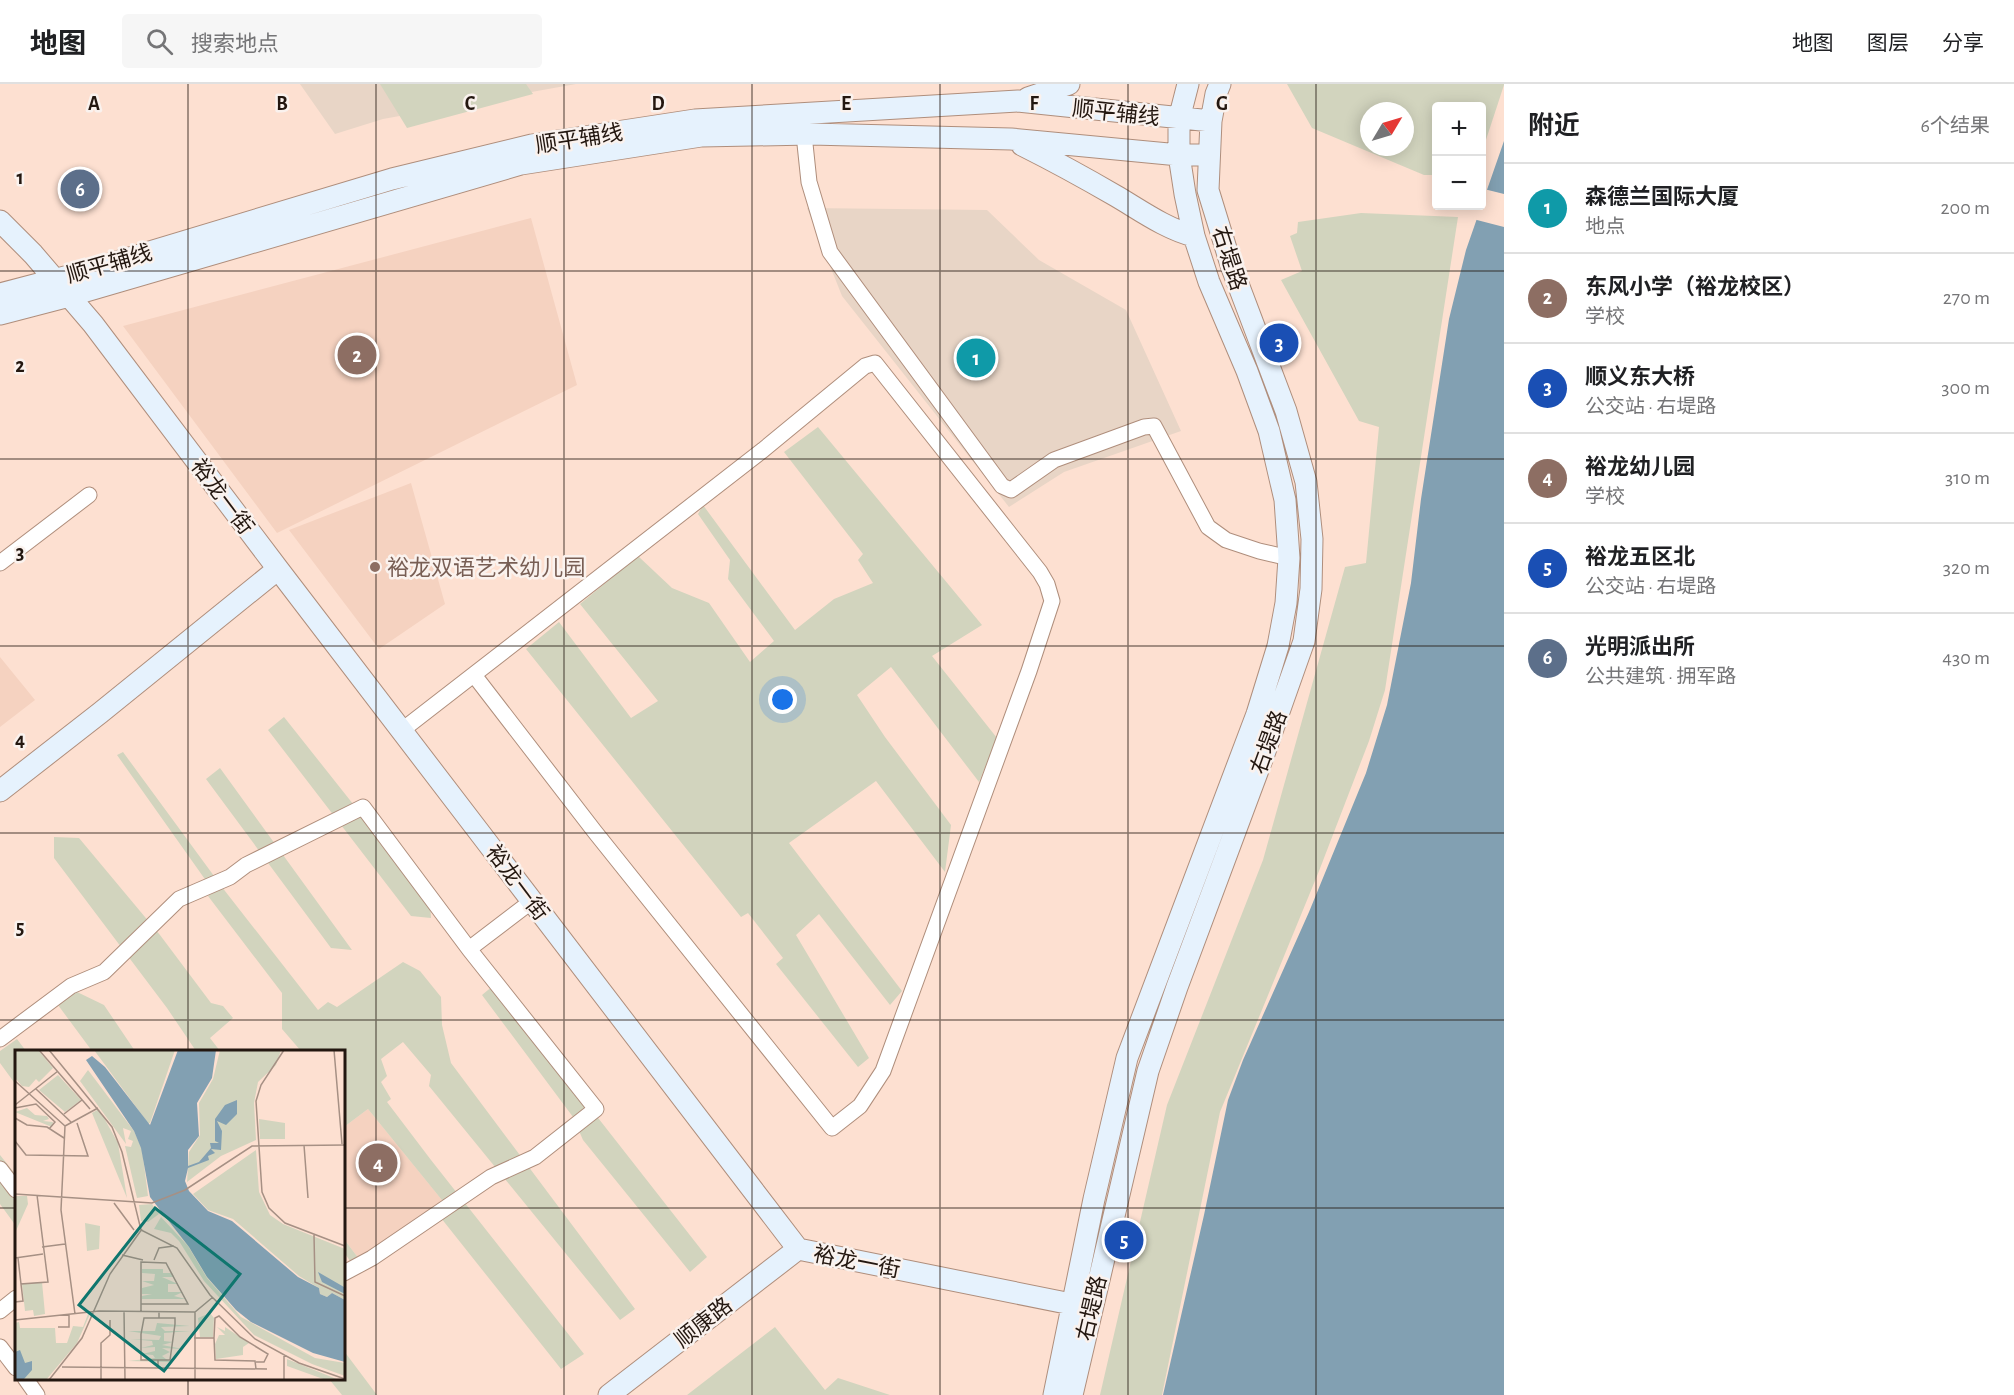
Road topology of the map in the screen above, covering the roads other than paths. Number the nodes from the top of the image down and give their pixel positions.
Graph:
1 (1069, 84) edge
2 (1188, 84) edge
3 (1220, 84) edge
4 (1018, 101) junction
5 (1179, 119) junction
6 (1211, 121) junction
7 (803, 123) junction
8 (1011, 140) junction
9 (1179, 155) junction
10 (1209, 155) junction
11 (0, 221) edge
12 (1194, 236) junction
13 (54, 279) junction
14 (0, 294) edge
15 (69, 296) junction
16 (0, 314) edge
17 (89, 495) dead end
18 (1289, 558) junction
19 (0, 563) edge
20 (278, 569) junction
21 (474, 675) junction
22 (401, 731) junction
23 (0, 791) edge
24 (532, 901) junction
25 (469, 949) junction
26 (0, 1039) edge
27 (0, 1169) edge
28 (15, 1189) edge
29 (798, 1249) junction
30 (345, 1272) edge
31 (15, 1299) edge
32 (1082, 1306) junction
33 (0, 1311) edge
34 (0, 1347) edge
35 (15, 1367) edge
36 (26, 1380) edge
37 (37, 1395) edge
38 (609, 1395) edge
39 (1054, 1395) edge
40 (1072, 1395) edge

1 - 4 main road
2 - 5 main road, 右堤路
3 - 6 main road, 右堤路
4 - 5 main road, 顺平辅线
4 - 7 main road, 顺平辅线
5 - 6 main road, 顺平辅线
5 - 9 main road, 右堤路
6 - 10 main road, 右堤路
7 - 8 main road, 顺平辅线
7 - 13 main road, 顺平辅线
7 - 15 main road, 顺平辅线
7 - 18 street
8 - 9 main road, 顺平辅线
8 - 12 main road
9 - 10 main road, 顺平辅线
9 - 12 main road, 右堤路
10 - 32 main road, 右堤路
11 - 13 main road, 裕龙一街
12 - 18 main road, 右堤路
13 - 14 main road, 顺平辅线
13 - 15 main road, 裕龙一街
15 - 16 main road, 顺平辅线
15 - 20 main road, 裕龙一街
17 - 19 street
18 - 32 main road, 右堤路
20 - 22 main road, 裕龙一街
20 - 23 main road
21 - 21 street
21 - 22 street
22 - 24 main road, 裕龙一街
24 - 25 street
24 - 29 main road, 裕龙一街
25 - 26 street
25 - 30 street
27 - 28 street
29 - 32 main road, 裕龙一街
29 - 38 main road, 顺康路
31 - 33 street
32 - 39 main road, 右堤路
32 - 40 main road, 右堤路
34 - 35 street
36 - 37 street

